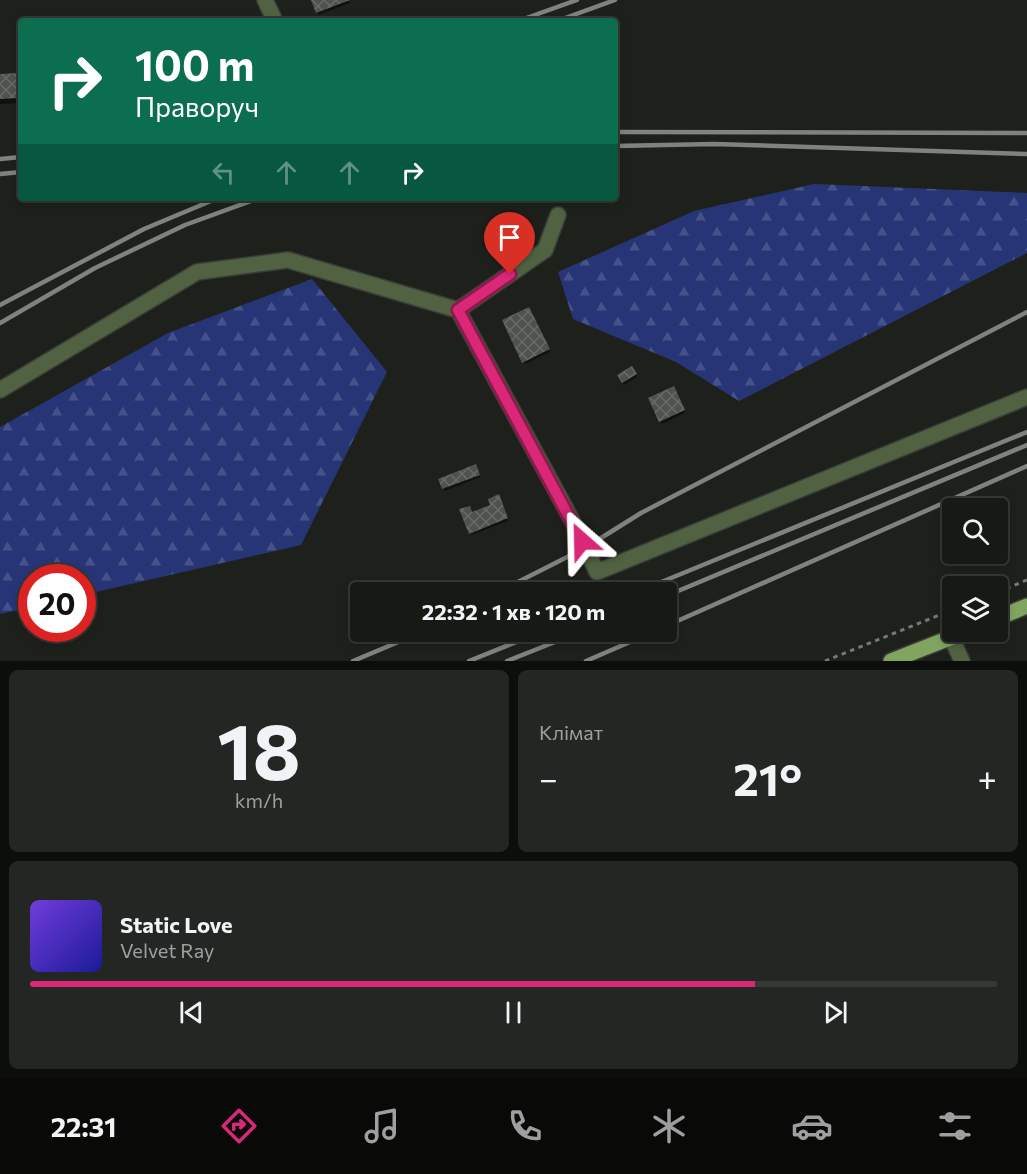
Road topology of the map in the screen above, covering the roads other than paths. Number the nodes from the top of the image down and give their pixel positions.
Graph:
1 (266, 0) edge
2 (274, 18) edge
3 (558, 214) dead end
4 (458, 310) junction
5 (0, 390) edge
6 (1027, 397) edge
7 (1027, 606) edge
8 (1008, 614) edge
9 (942, 640) edge
10 (959, 642) edge
11 (891, 661) edge
12 (962, 661) edge

1 - 2 street
3 - 4 street
4 - 5 street
4 - 6 street
7 - 8 main road
9 - 11 main road
10 - 12 street

